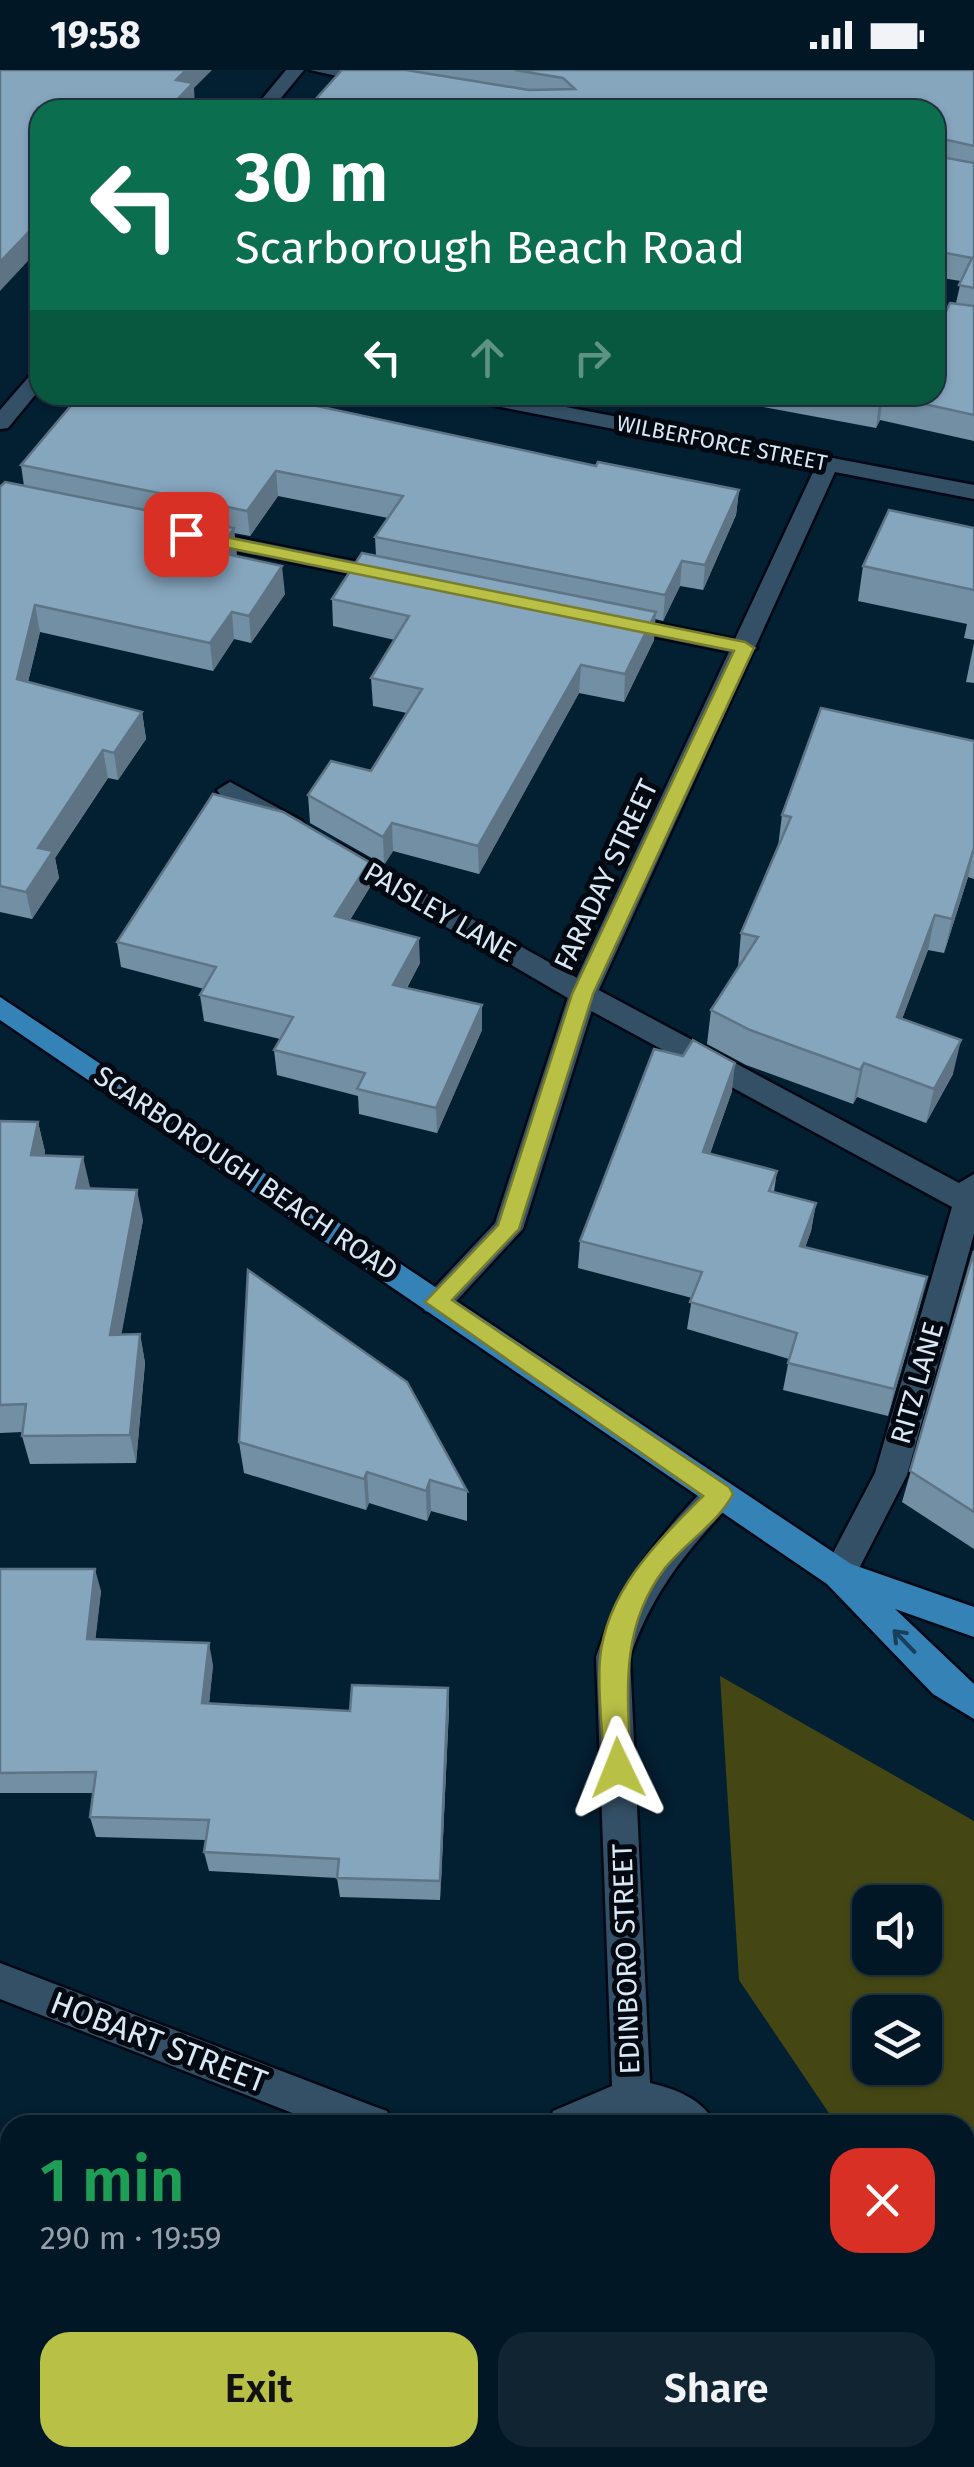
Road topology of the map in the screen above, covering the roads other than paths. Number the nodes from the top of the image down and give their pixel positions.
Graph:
1 (295, 70) edge
2 (319, 70) edge
3 (394, 82) edge
4 (270, 100) edge
5 (945, 318) edge
6 (974, 322) edge
7 (30, 388) edge
8 (522, 405) edge
9 (0, 422) edge
10 (828, 464) junction
11 (974, 492) edge
12 (172, 531) edge
13 (420, 582) edge
14 (592, 617) edge
15 (745, 648) junction
16 (230, 790) dead end
17 (582, 994) junction
18 (0, 1007) edge
19 (971, 1192) edge
20 (436, 1302) junction
21 (720, 1494) junction
22 (839, 1574) junction
23 (974, 1622) edge
24 (974, 1703) edge
25 (0, 1981) edge
26 (632, 2100) junction
27 (347, 2115) edge
28 (585, 2115) edge
29 (681, 2115) edge

1 - 4 street
2 - 3 street
5 - 6 street
7 - 9 street
8 - 10 street, WILBERFORCE STREET
10 - 11 street, WILBERFORCE STREET
10 - 15 street, FARADAY STREET
12 - 13 street
14 - 15 street
15 - 17 street, FARADAY STREET
16 - 17 street, PAISLEY LANE
17 - 19 street, PAISLEY LANE
17 - 20 street, FARADAY STREET
18 - 20 main road, SCARBOROUGH BEACH ROAD
19 - 22 street, RITZ LANE
20 - 21 main road, SCARBOROUGH BEACH ROAD
21 - 22 main road, SCARBOROUGH BEACH ROAD
21 - 26 street, EDINBORO STREET
22 - 23 main road, SCARBOROUGH BEACH ROAD
24 -> 22 main road, SCARBOROUGH BEACH ROAD
25 - 27 street, HOBART STREET
26 - 28 street
26 - 29 street

